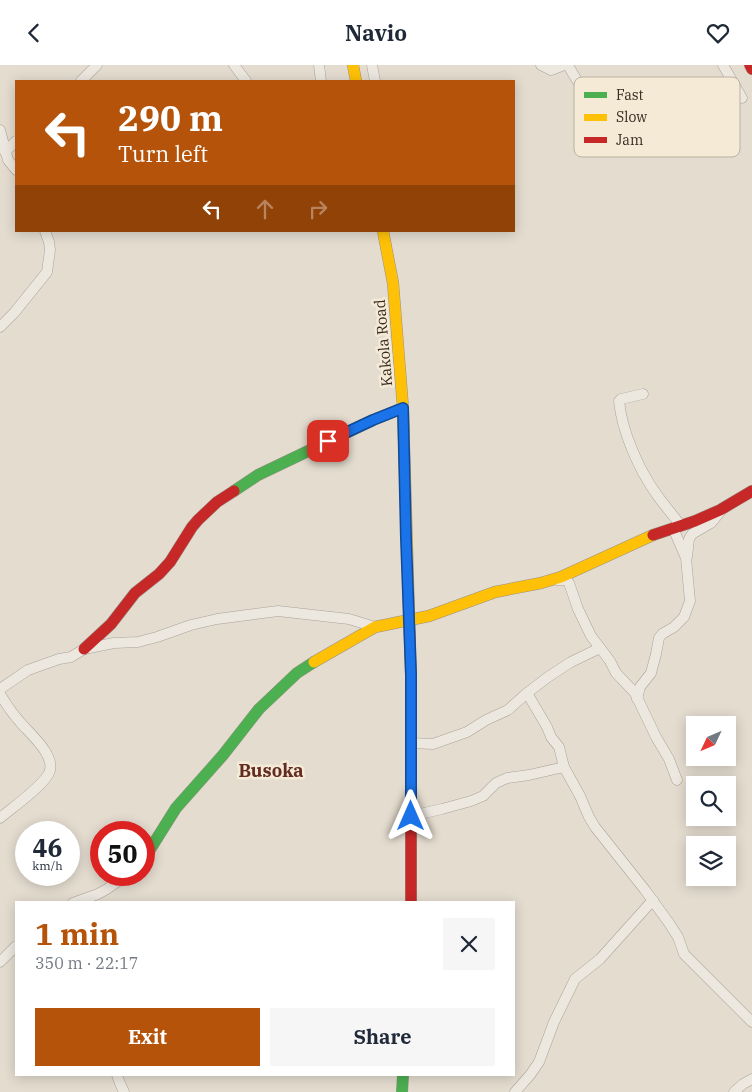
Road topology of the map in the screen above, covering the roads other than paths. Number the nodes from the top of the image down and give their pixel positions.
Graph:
1 (97, 65) edge
2 (234, 65) edge
3 (318, 65) edge
4 (353, 65) edge
5 (372, 65) edge
6 (541, 65) edge
7 (566, 65) edge
8 (724, 65) edge
9 (750, 65) edge
10 (752, 69) edge
11 (574, 77) edge
12 (731, 77) edge
13 (82, 80) edge
14 (245, 80) edge
15 (321, 80) edge
16 (356, 80) edge
17 (374, 80) edge
18 (740, 94) edge
19 (742, 98) dead end
20 (0, 130) edge
21 (15, 142) edge
22 (5, 152) junction
23 (15, 169) edge
24 (45, 232) edge
25 (383, 232) edge
26 (0, 327) edge
27 (643, 394) dead end
28 (403, 408) junction
29 (752, 491) edge
30 (724, 507) junction
31 (677, 527) junction
32 (687, 563) junction
33 (554, 579) junction
34 (409, 619) junction
35 (374, 627) junction
36 (600, 648) junction
37 (84, 649) junction
38 (0, 689) edge
39 (527, 693) junction
40 (0, 694) edge
41 (637, 699) junction
42 (411, 743) junction
43 (564, 767) junction
44 (677, 780) dead end
45 (411, 816) junction
46 (0, 818) edge
47 (155, 841) edge
48 (111, 886) edge
49 (653, 900) junction
50 (79, 901) edge
51 (411, 901) edge
52 (15, 947) edge
53 (1, 958) edge
54 (752, 1023) edge
55 (118, 1076) edge
56 (403, 1076) edge
57 (752, 1079) edge
58 (401, 1091) edge
59 (124, 1092) edge
60 (515, 1092) edge
61 (734, 1092) edge

1 - 13 street
2 - 14 street
3 - 15 street
4 - 16 main road
5 - 17 street
6 - 7 street
7 - 11 street
8 - 12 street
9 - 10 main road
18 - 19 street
20 - 22 street
21 - 22 street
22 - 23 street
24 - 26 street
25 - 28 main road, Kakola Road
27 - 31 street
28 - 34 main road, Kakola Road
28 - 37 main road
29 - 30 main road
30 - 31 main road
30 - 32 street
31 - 32 street
31 - 33 main road
32 - 41 street
33 - 34 main road
33 - 36 street
34 - 35 main road
34 - 42 main road, Kakola Road
35 - 37 street
35 - 47 main road
36 - 39 street
36 - 41 street
37 - 38 street
39 - 42 street
39 - 43 street
40 - 46 street
41 - 44 street
42 - 45 main road, Kakola Road
43 - 45 street
43 - 49 street
45 - 51 main road, Kakola Road
48 - 50 street
49 - 54 street
49 - 60 street
52 - 53 street
55 - 59 street
56 - 58 main road
57 - 61 street

